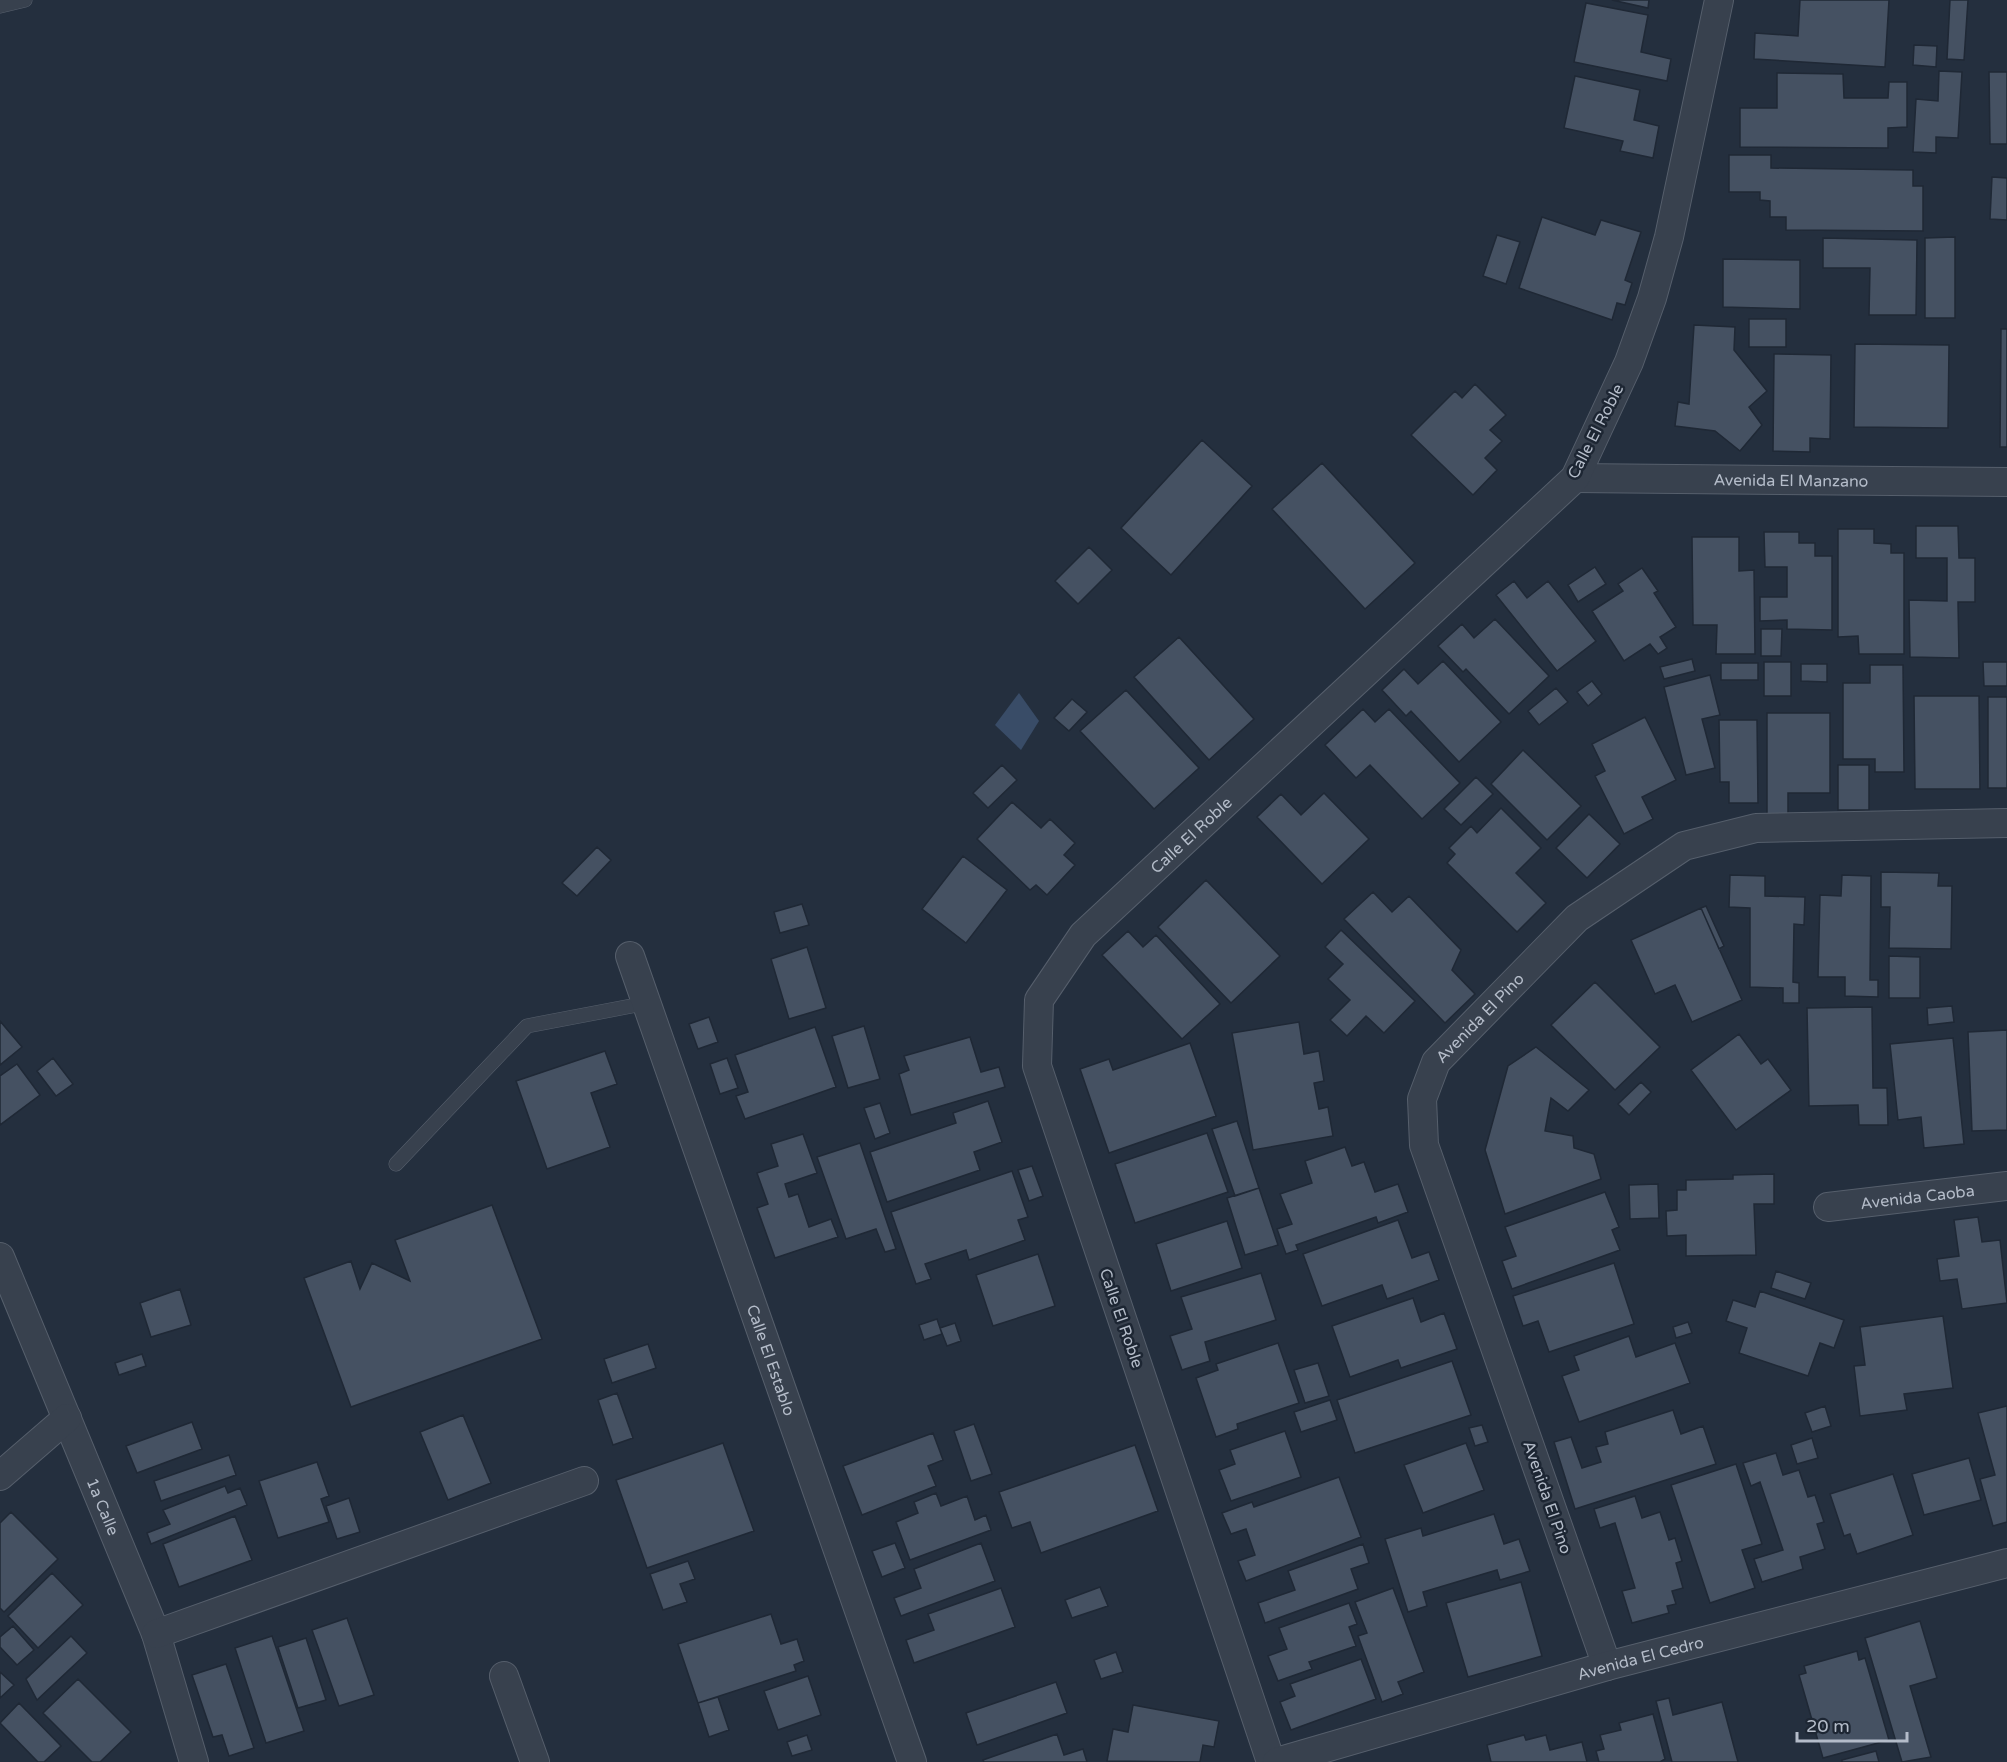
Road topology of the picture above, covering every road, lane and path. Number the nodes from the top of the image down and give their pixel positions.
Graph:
1 (25, 0) edge
2 (1719, 0) edge
3 (0, 6) edge
4 (1575, 478) junction
5 (2007, 482) edge
6 (2007, 823) edge
7 (630, 956) dead end
8 (647, 1003) junction
9 (396, 1164) dead end
10 (2007, 1186) edge
11 (1828, 1207) dead end
12 (0, 1257) edge
13 (67, 1418) junction
14 (0, 1476) edge
15 (584, 1481) dead end
16 (2007, 1563) edge
17 (156, 1634) junction
18 (1608, 1666) junction
19 (504, 1677) dead end
20 (185, 1757) edge
21 (535, 1762) edge
22 (912, 1762) edge
23 (1271, 1762) edge
24 (1277, 1762) edge

1 - 3 lane
2 - 4 street, Calle El Roble
4 - 5 street, Avenida El Manzano
4 - 23 street, Calle El Roble
6 - 18 street, Avenida El Pino
7 - 8 street, Calle El Establo
8 - 9 lane
8 - 22 street, Calle El Establo
10 - 11 street, Avenida Caoba
12 - 13 street, 1a Calle
13 - 14 street
13 - 17 street, 1a Calle
15 - 17 street
16 - 18 street, Avenida El Cedro
17 - 20 street, 1a Calle
18 - 24 street, Avenida El Cedro
19 - 21 street

